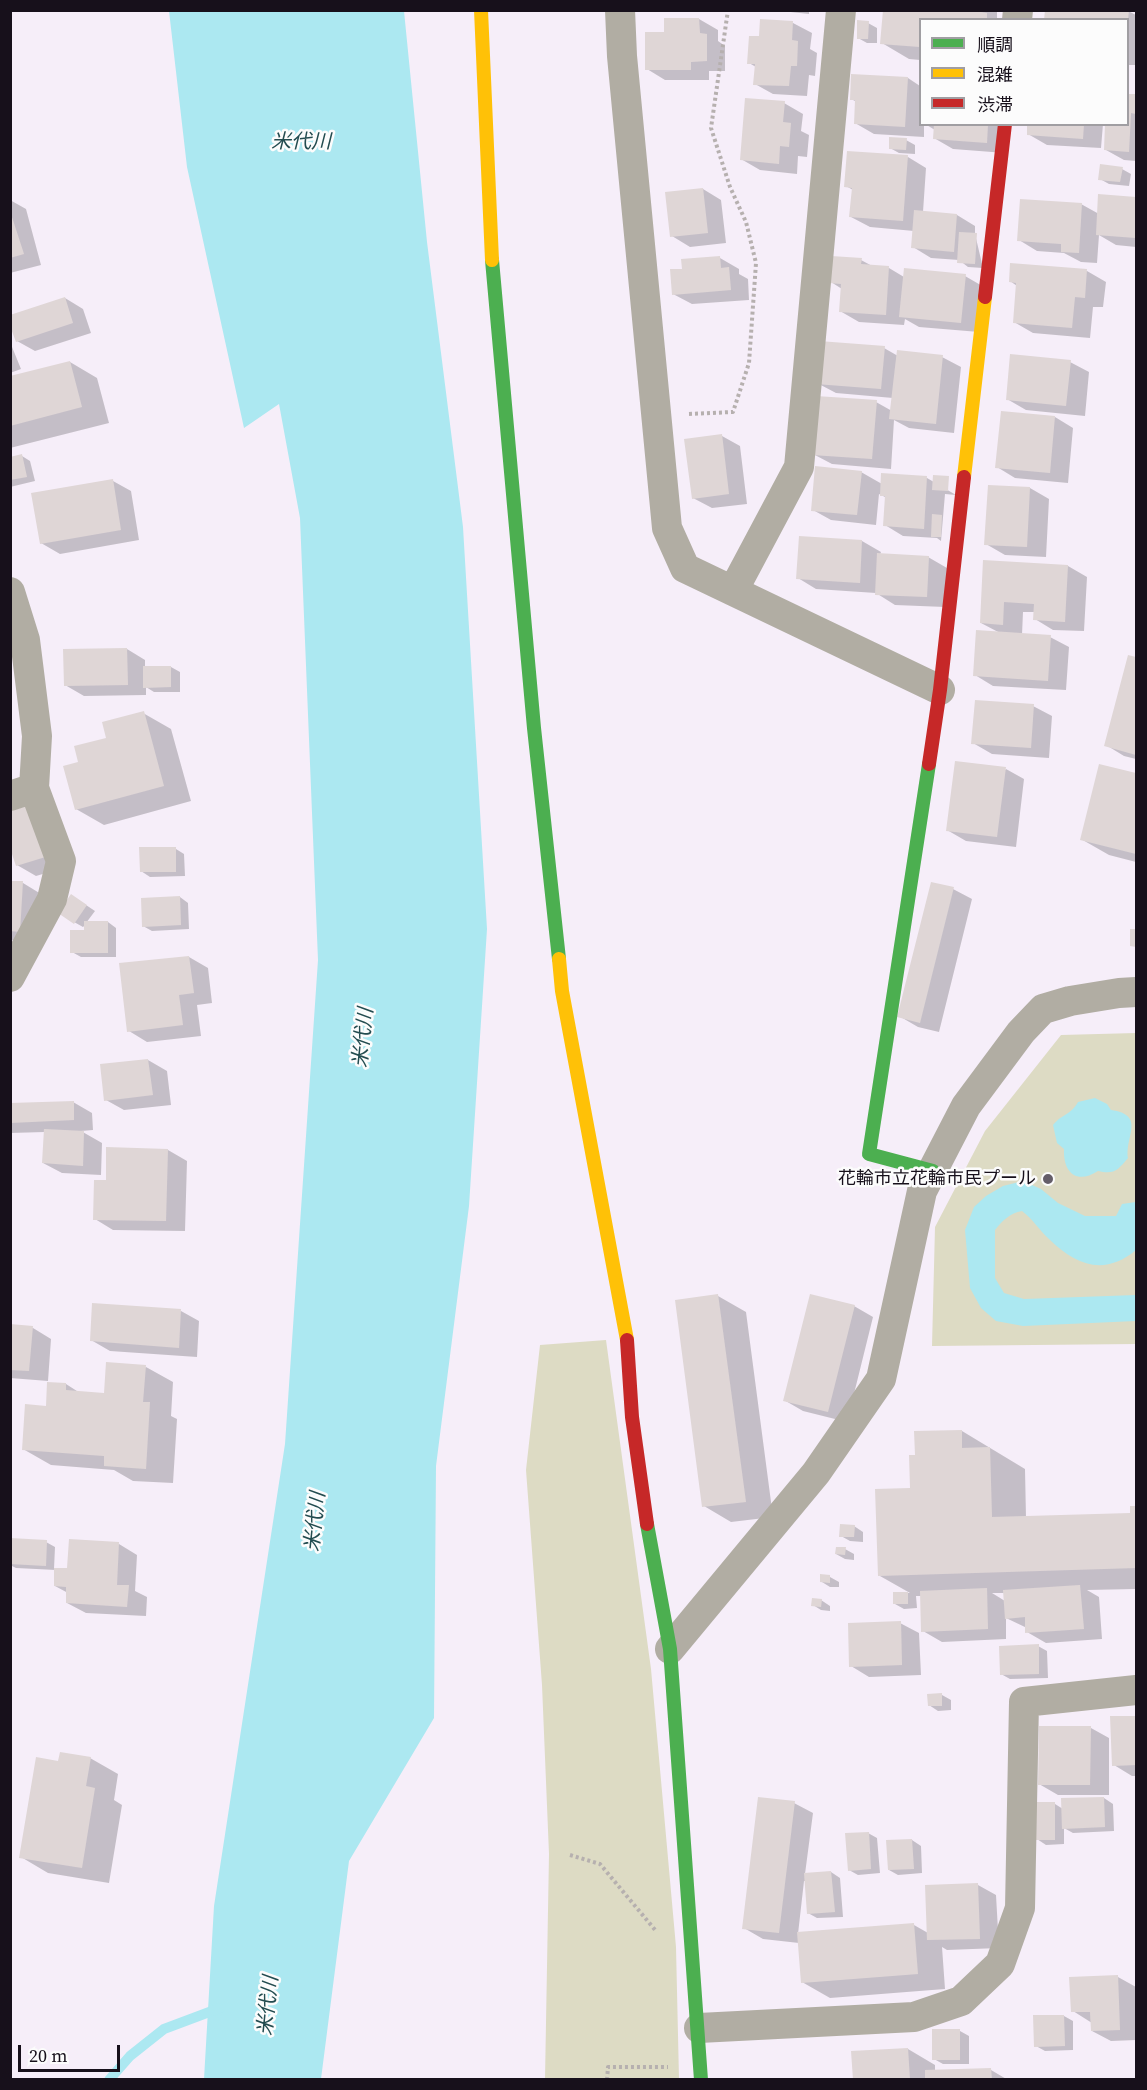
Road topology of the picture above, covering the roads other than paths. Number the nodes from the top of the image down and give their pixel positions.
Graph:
1 (480, 10) edge
2 (620, 10) edge
3 (840, 10) edge
4 (1005, 126) edge
5 (733, 591) junction
6 (10, 592) edge
7 (940, 690) junction
8 (22, 792) edge
9 (10, 977) edge
10 (1137, 992) edge
11 (933, 1171) junction
12 (670, 1649) junction
13 (1137, 1690) edge
14 (699, 2028) junction
15 (701, 2073) edge

1 - 12 street
2 - 5 street
3 - 5 street
4 - 7 street
5 - 7 street
6 - 8 street
7 - 11 street
8 - 9 street
10 - 11 street
11 - 12 street
12 - 14 street
13 - 14 street
14 - 15 street

